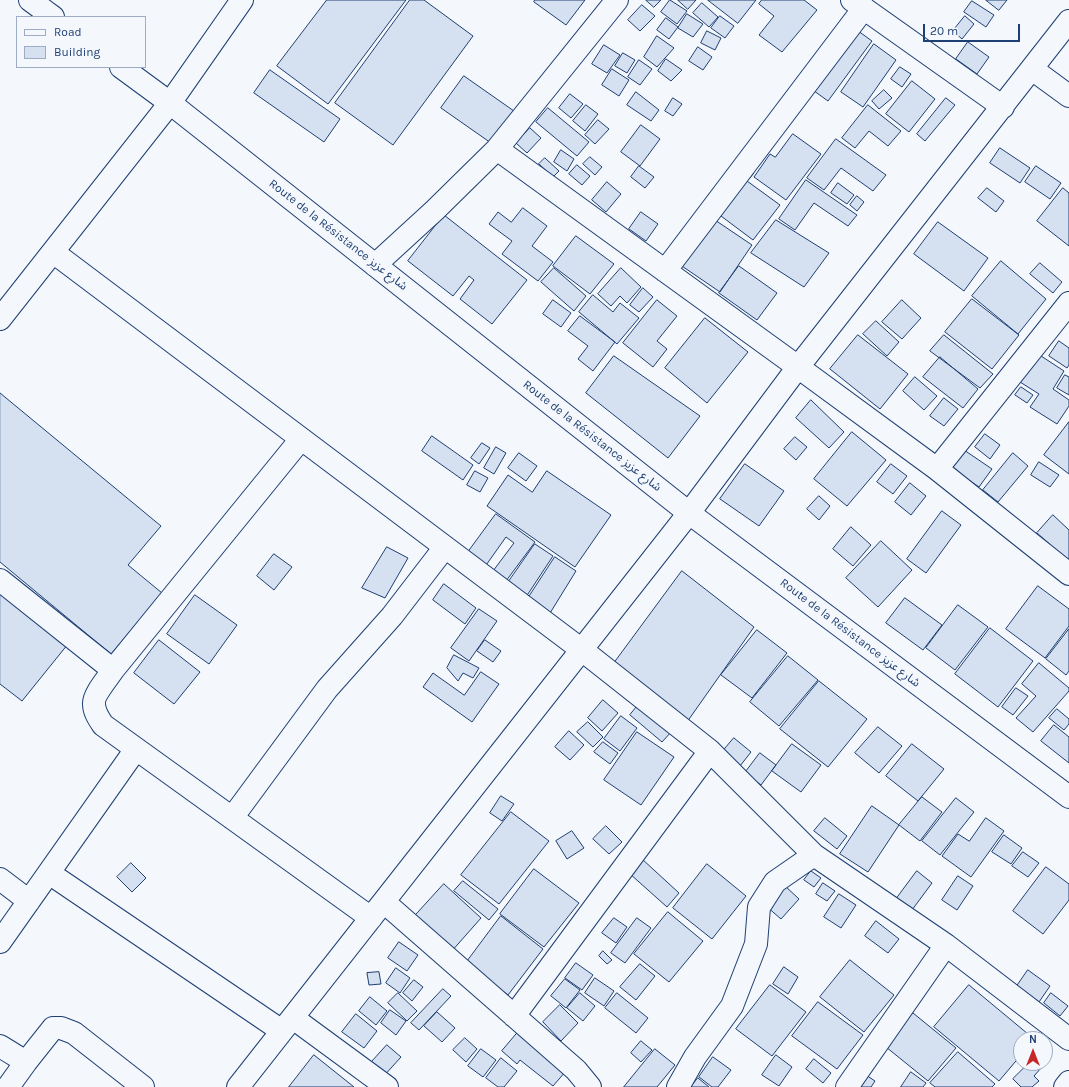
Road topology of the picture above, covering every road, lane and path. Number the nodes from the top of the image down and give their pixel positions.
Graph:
1 (30, 0) edge
2 (242, 0) edge
3 (617, 0) edge
4 (858, 4) edge
5 (52, 16) edge
6 (1069, 21) edge
7 (123, 68) edge
8 (1032, 69) junction
9 (1069, 96) edge
10 (170, 102) junction
11 (1003, 107) junction
12 (496, 149) junction
13 (53, 252) junction
14 (376, 265) junction
15 (665, 271) junction
16 (1069, 303) edge
17 (0, 319) edge
18 (798, 367) junction
19 (301, 439) junction
20 (937, 470) junction
21 (689, 513) junction
22 (444, 546) junction
23 (1069, 574) edge
24 (0, 580) edge
25 (582, 650) junction
26 (113, 670) junction
27 (136, 749) junction
28 (710, 751) junction
29 (1069, 797) edge
30 (232, 818) junction
31 (814, 855) junction
32 (49, 873) junction
33 (0, 879) edge
34 (29, 901) junction
35 (377, 910) junction
36 (0, 942) edge
37 (946, 945) junction
38 (514, 1016) junction
39 (288, 1024) junction
40 (1069, 1039) edge
41 (0, 1046) edge
42 (26, 1062) junction
43 (1069, 1082) edge
44 (8, 1087) edge
45 (143, 1087) edge
46 (238, 1087) edge
47 (387, 1087) edge
48 (590, 1087) edge
49 (678, 1087) edge
50 (847, 1087) edge
51 (1065, 1087) edge

1 - 5 street
2 - 10 street
3 - 12 street
4 - 11 street
4 - 15 street
6 - 8 street
7 - 10 street, Route de la Résistance شارع عزيز
8 - 9 street
8 - 11 street
10 - 13 street
10 - 14 street, Route de la Résistance شارع عزيز
11 - 18 street
12 - 14 street
12 - 15 street
13 - 17 street
13 - 19 street
14 - 21 street, Route de la Résistance شارع عزيز
15 - 18 street
16 - 20 street
18 - 20 street
18 - 21 street
19 - 22 street
19 - 26 street
20 - 23 street
21 - 25 street
21 - 29 street, Route de la Résistance شارع عزيز
22 - 25 street
22 - 30 street
24 - 26 street
25 - 28 street
25 - 35 street
26 - 27 street
27 - 30 street
27 - 32 street
28 - 31 street
28 - 38 street
30 - 35 street
31 - 37 street
31 - 49 street
32 - 34 street
32 - 39 street
33 - 34 street
34 - 36 street
35 - 38 street
35 - 39 street
37 - 40 street
37 - 50 street
38 - 48 street
39 - 46 street
39 - 47 street
41 - 42 street
42 - 44 street
42 - 45 street
43 - 51 street

